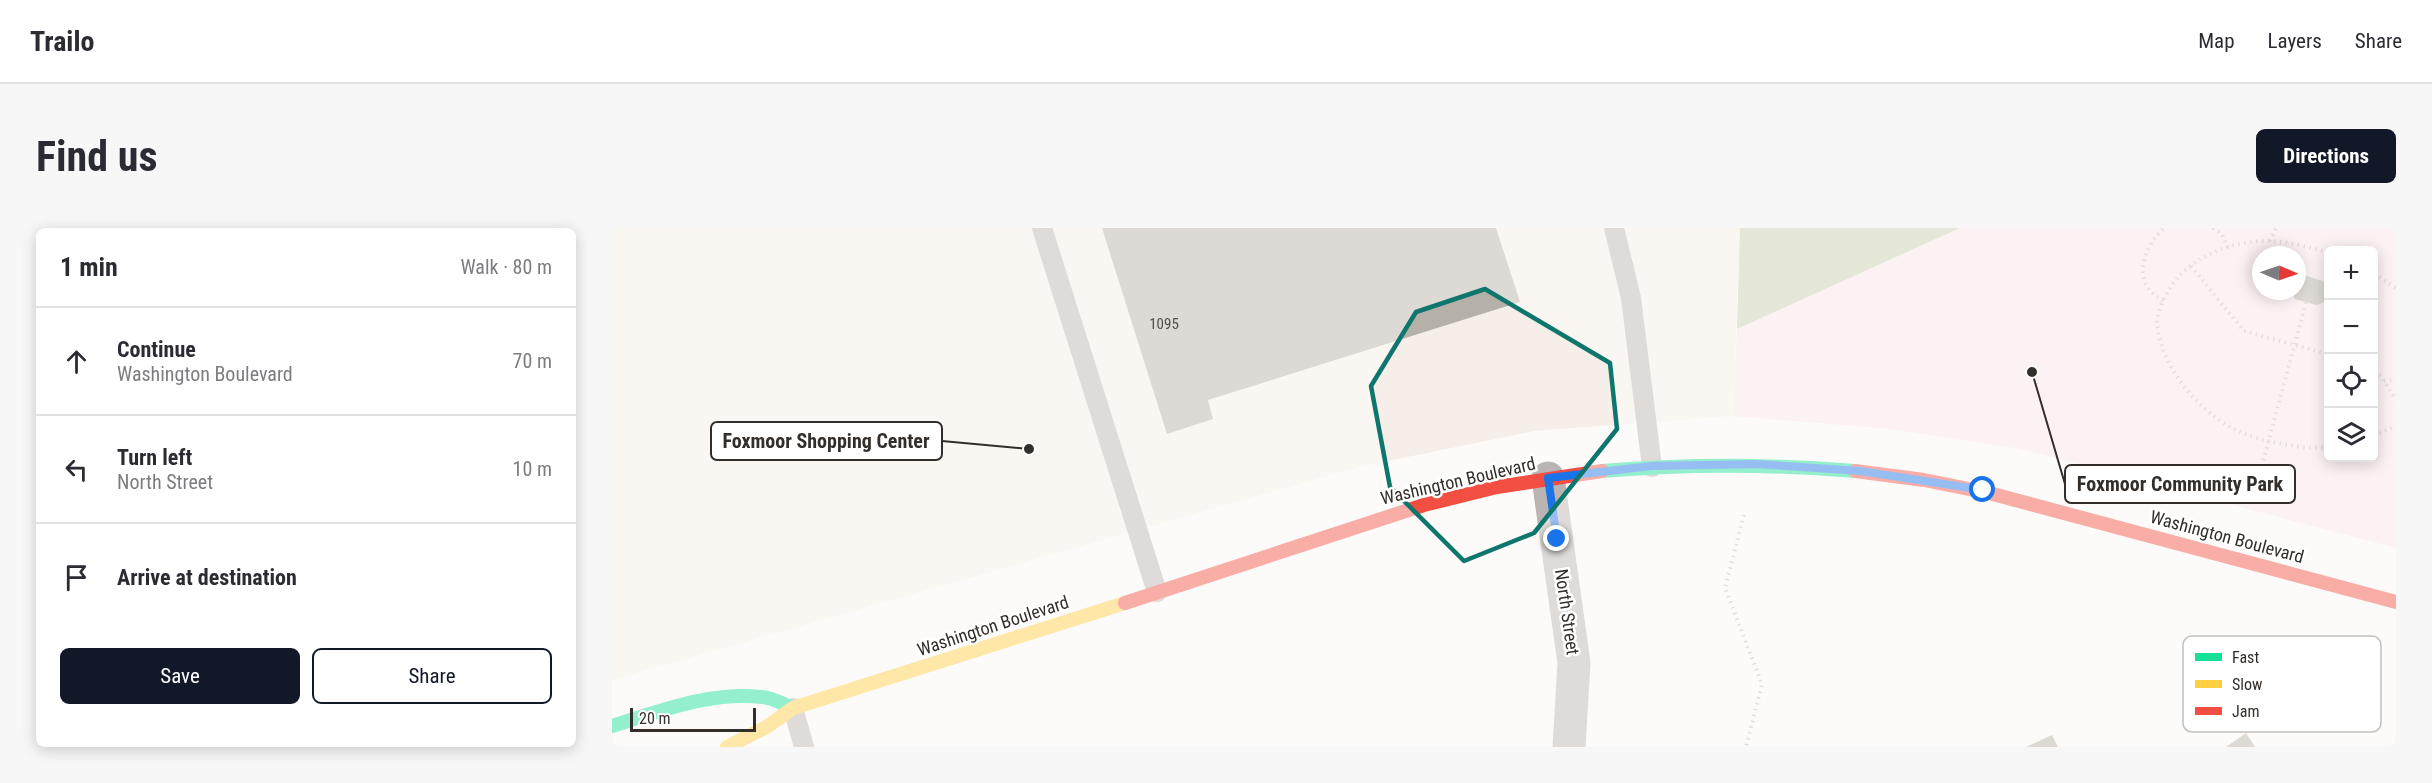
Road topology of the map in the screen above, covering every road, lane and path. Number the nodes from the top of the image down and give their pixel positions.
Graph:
1 (1042, 228) edge
2 (1614, 228) edge
3 (2165, 228) edge
4 (2213, 228) edge
5 (2276, 228) edge
6 (2270, 241) junction
7 (2228, 248) junction
8 (2324, 252) edge
9 (2191, 266) junction
10 (2378, 277) edge
11 (2396, 288) edge
12 (2163, 301) junction
13 (2306, 302) dead end
14 (2295, 345) junction
15 (2324, 353) edge
16 (2378, 376) edge
17 (2396, 379) edge
18 (2384, 381) junction
19 (2396, 400) edge
20 (2396, 426) edge
21 (2378, 434) edge
22 (2269, 442) junction
23 (2324, 447) edge
24 (1652, 466) junction
25 (1548, 478) junction
26 (2254, 495) dead end
27 (1744, 515) dead end
28 (1157, 592) junction
29 (2396, 602) edge
30 (793, 708) junction
31 (612, 726) edge
32 (727, 747) edge
33 (804, 747) edge
34 (1569, 747) edge
35 (1746, 747) edge

1 - 28 lane
2 - 24 lane
3 - 12 path
4 - 7 path
5 - 6 path
6 - 7 path
6 - 8 path
7 - 9 path
9 - 12 path
9 - 14 path
10 - 11 path
12 - 22 path
13 - 14 path
14 - 15 path
14 - 22 path
16 - 18 path
17 - 18 path
18 - 19 path
20 - 21 path
22 - 23 path
22 - 26 path
24 - 25 street, Washington Boulevard
24 - 29 street, Washington Boulevard
25 - 28 street, Washington Boulevard
25 - 34 street, North Street
27 - 35 path
28 - 30 street, Washington Boulevard
30 - 31 street
30 - 32 street, Washington Boulevard
30 - 33 lane

